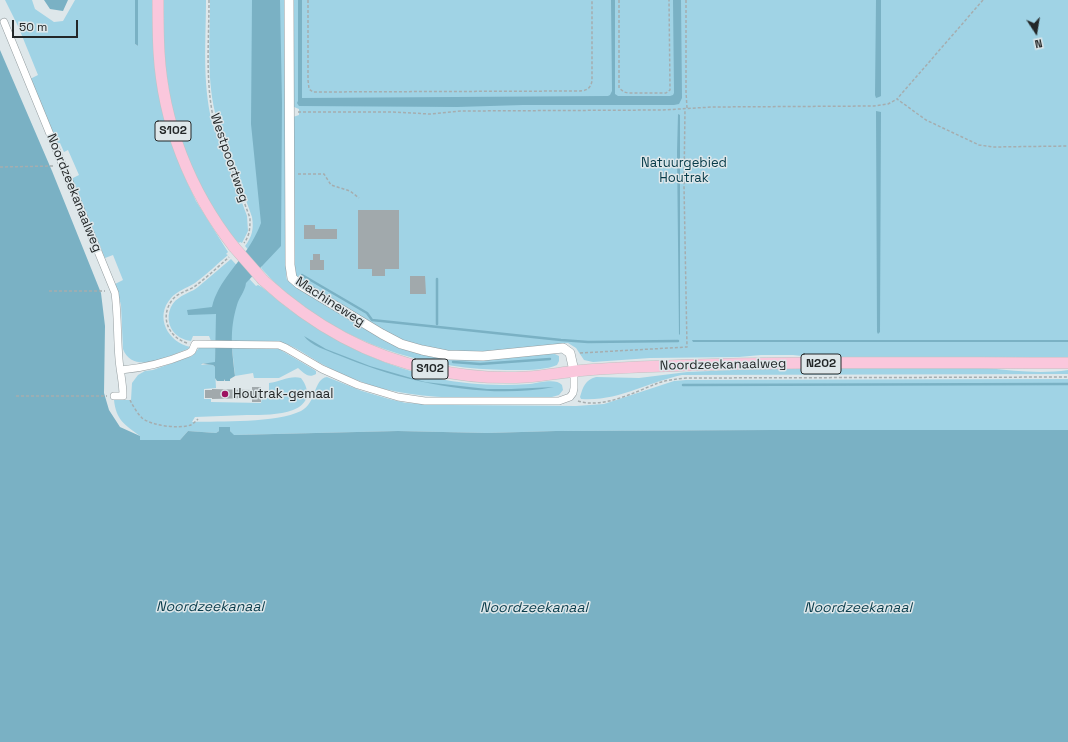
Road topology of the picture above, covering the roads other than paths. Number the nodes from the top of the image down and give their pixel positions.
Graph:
1 (158, 0) edge
2 (289, 0) edge
3 (4, 22) dead end
4 (1068, 363) edge
5 (121, 370) junction
6 (574, 371) junction
7 (114, 396) road end

1 - 6 main road, S102, bridge
2 - 6 street, Machineweg
3 - 5 street, Noordzeekanaalweg
4 - 6 main road, Noordzeekanaalweg / N202
5 - 6 street
5 - 7 street, Noordzeekanaalweg

